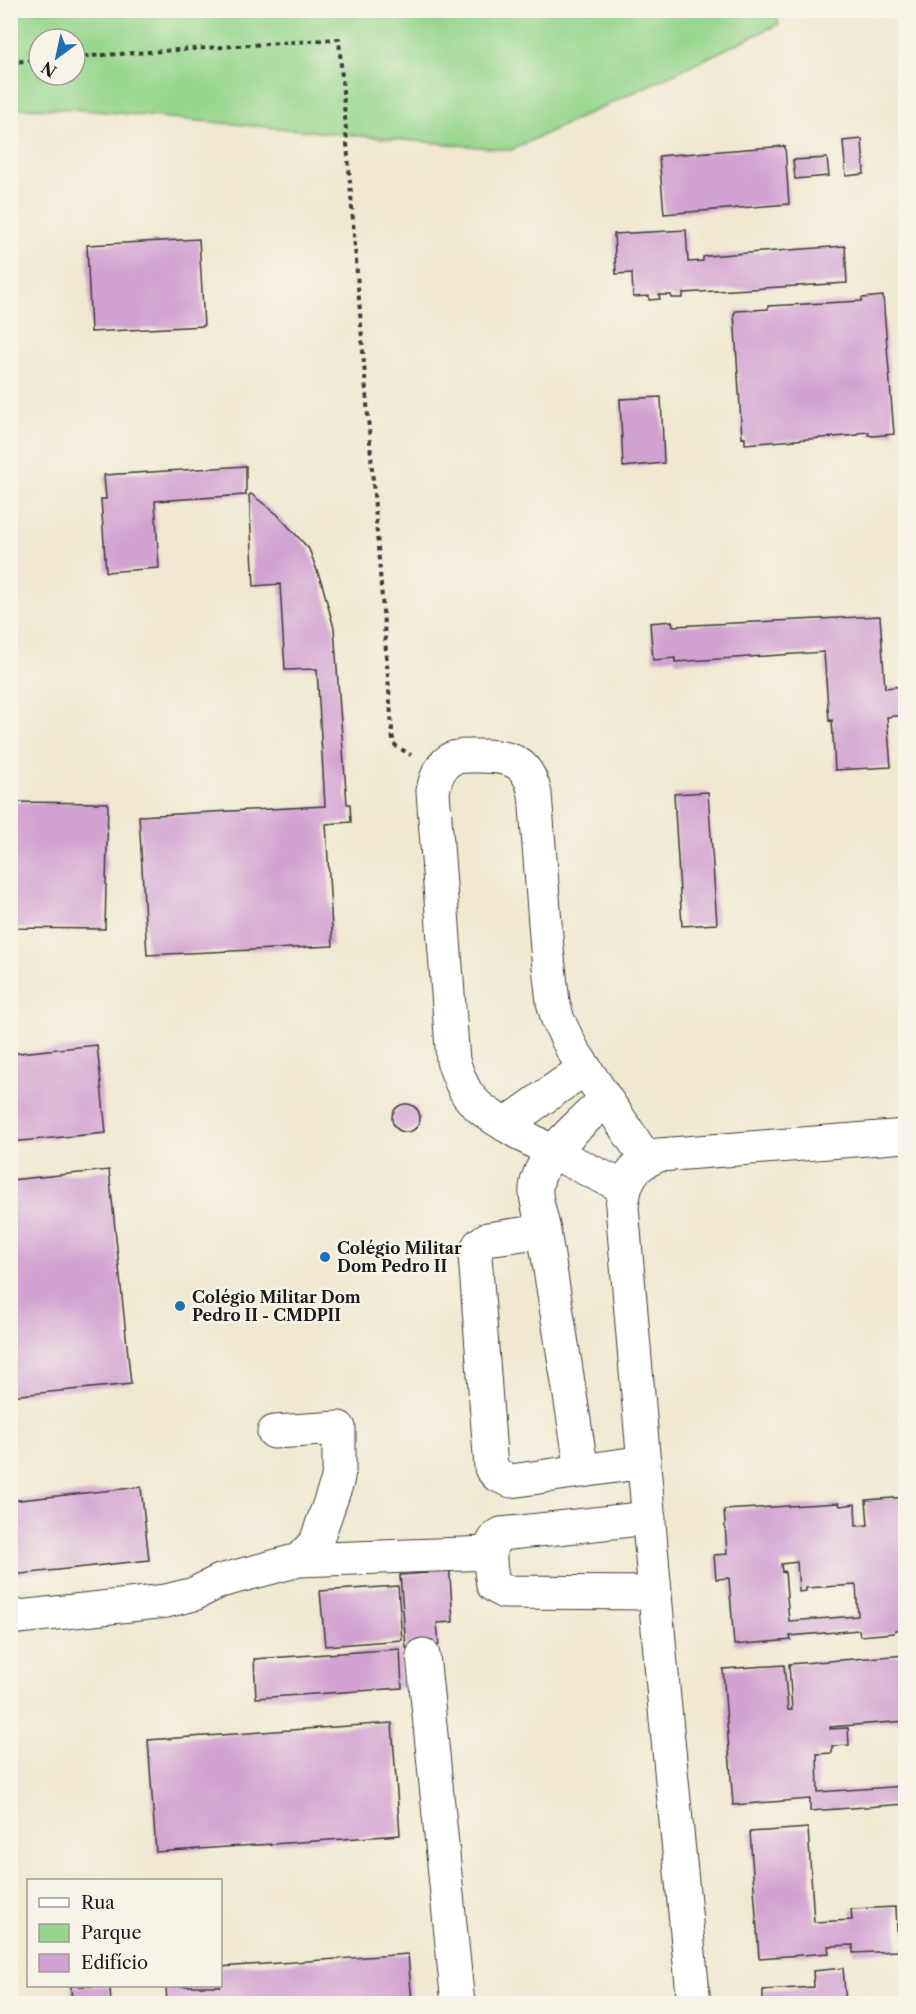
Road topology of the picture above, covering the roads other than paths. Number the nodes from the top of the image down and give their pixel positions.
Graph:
1 (585, 1068) junction
2 (606, 1098) junction
3 (505, 1125) junction
4 (906, 1136) edge
5 (553, 1152) junction
6 (647, 1160) junction
7 (624, 1186) junction
8 (544, 1231) junction
9 (274, 1432) dead end
10 (644, 1462) junction
11 (582, 1471) junction
12 (649, 1518) junction
13 (490, 1553) junction
14 (299, 1560) junction
15 (655, 1593) junction
16 (10, 1618) edge
17 (423, 1655) dead end
18 (458, 2004) edge
19 (694, 2004) edge

1 - 2 lane
1 - 3 lane
1 - 3 lane
2 - 5 lane
2 - 6 lane
3 - 5 lane
4 - 6 lane
5 - 7 lane
5 - 8 lane
6 - 7 lane
7 - 10 lane
8 - 11 lane
8 - 11 lane
9 - 14 lane
10 - 11 lane
10 - 12 lane
12 - 13 lane
12 - 15 lane
13 - 14 lane
13 - 15 lane
14 - 16 lane
15 - 19 lane
17 - 18 lane

